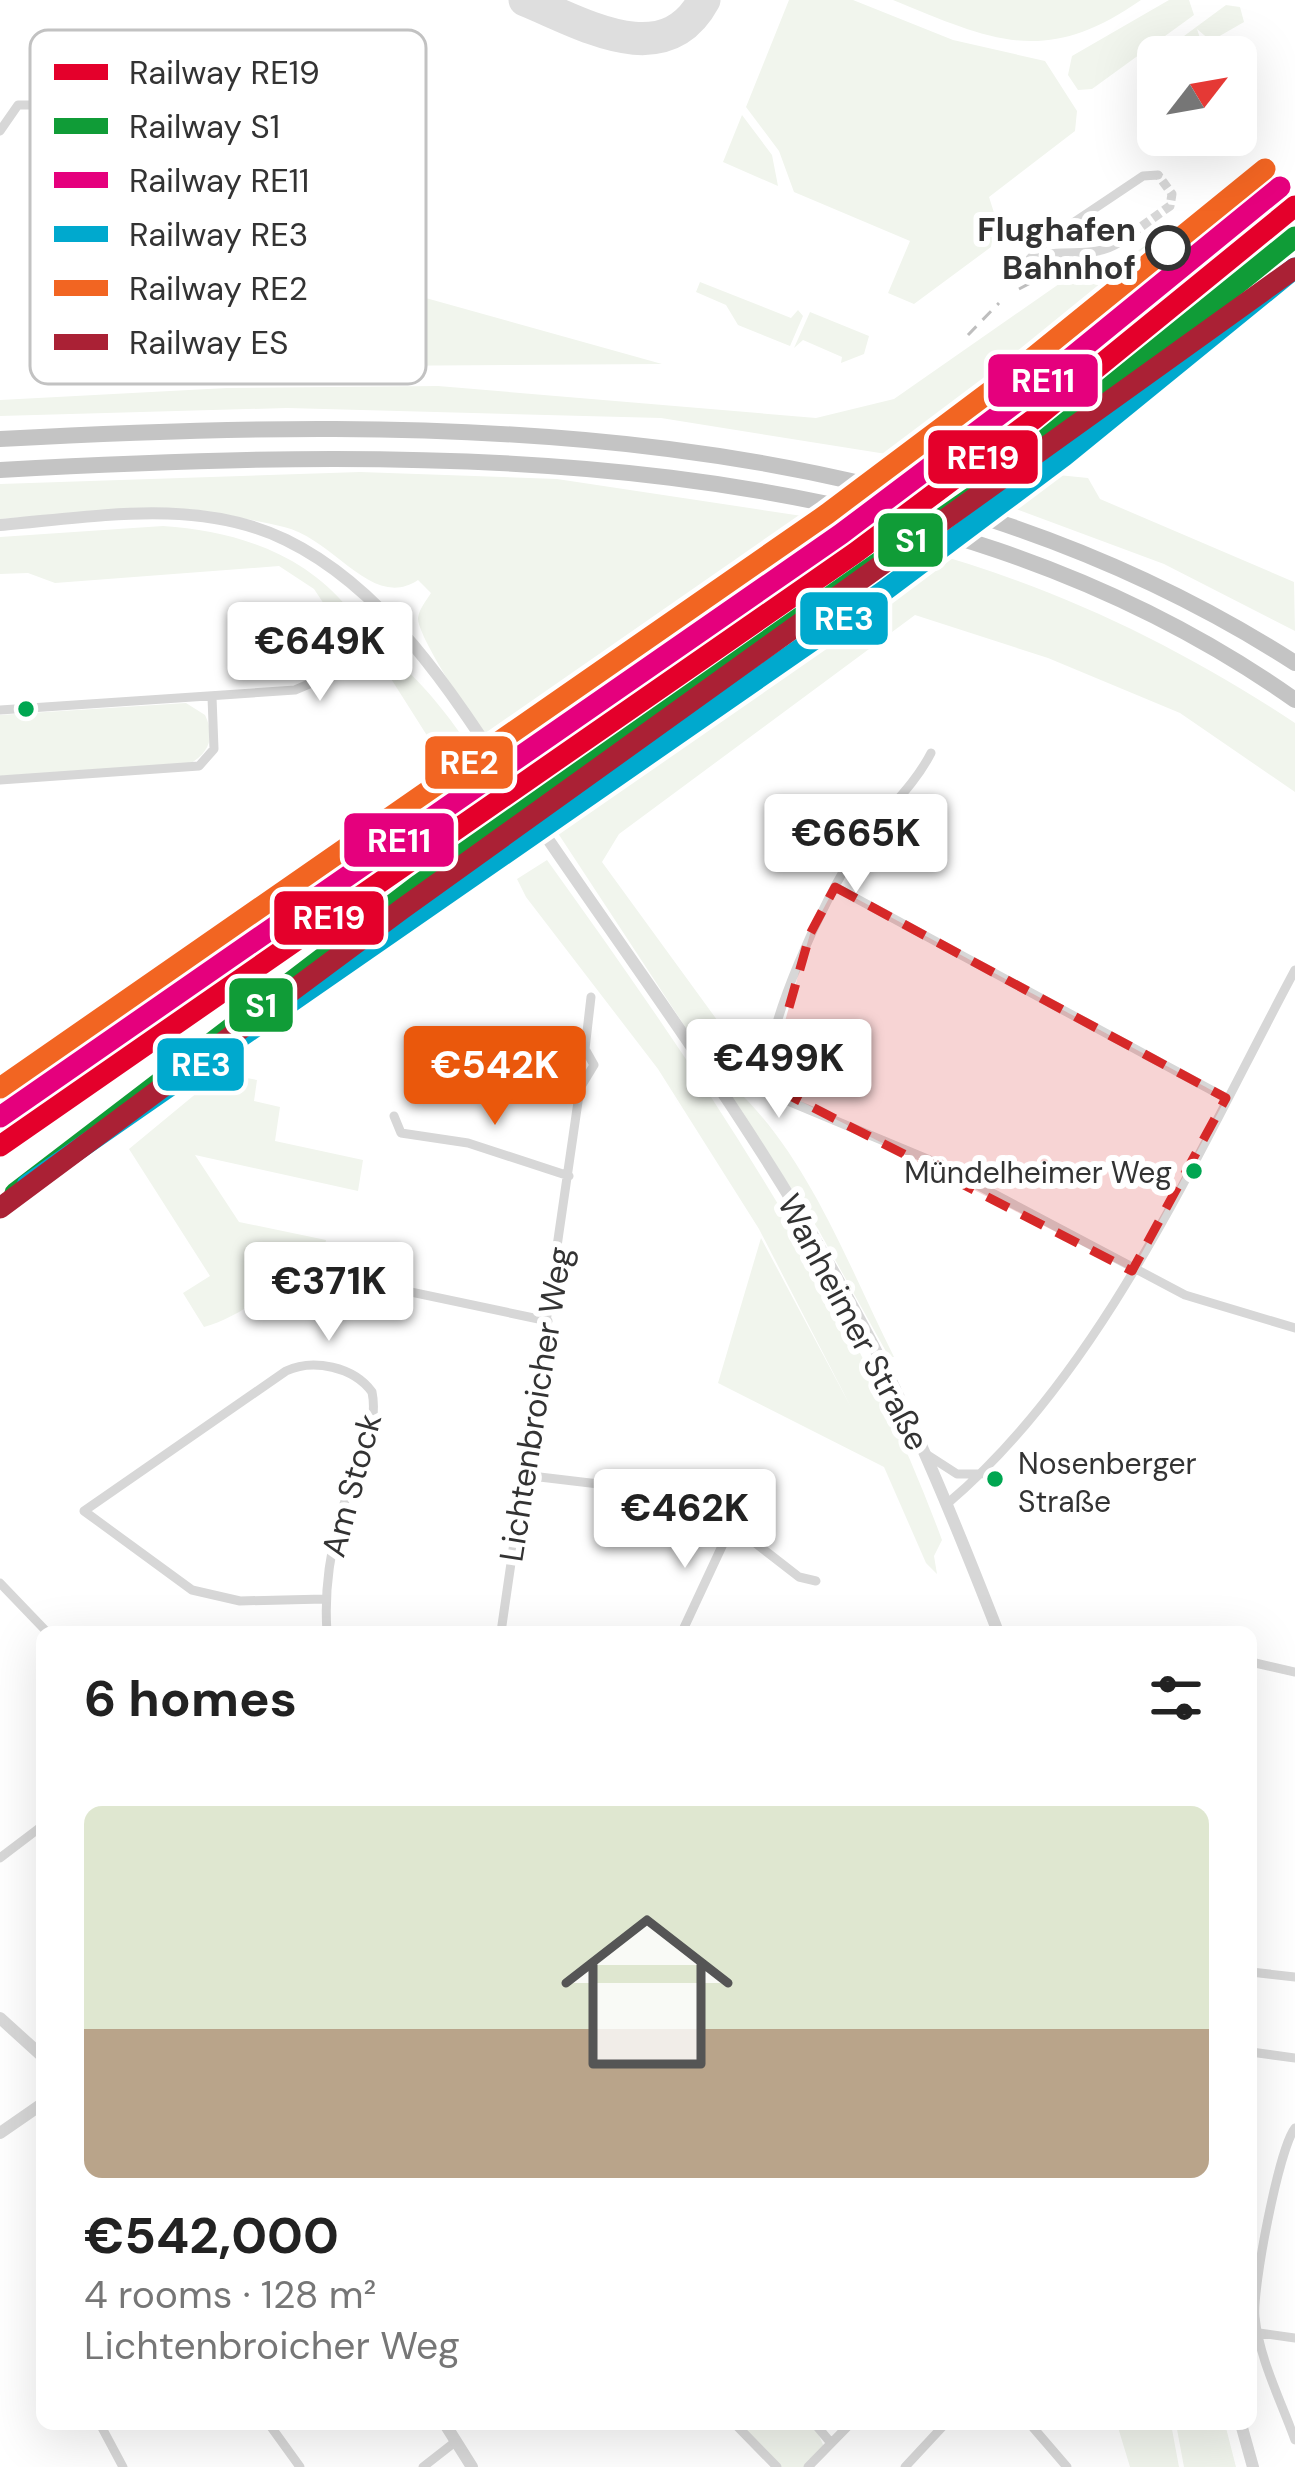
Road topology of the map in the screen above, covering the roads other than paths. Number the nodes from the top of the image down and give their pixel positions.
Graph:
1 (30, 105) edge
2 (0, 131) edge
3 (1158, 175) dead end
4 (1120, 242) tunnel mouth
5 (0, 439) edge
6 (0, 470) edge
7 (0, 525) edge
8 (387, 619) junction
9 (1295, 663) edge
10 (212, 697) junction
11 (1295, 700) edge
12 (0, 710) edge
13 (931, 753) dead end
14 (0, 780) edge
15 (835, 887) junction
16 (1295, 970) edge
17 (591, 997) dead end
18 (1226, 1098) junction
19 (394, 1116) dead end
20 (569, 1176) junction
21 (302, 1269) dead end
22 (1132, 1271) junction
23 (548, 1321) junction
24 (1295, 1328) edge
25 (924, 1451) junction
26 (981, 1474) junction
27 (524, 1475) junction
28 (948, 1502) junction
29 (730, 1528) junction
30 (816, 1581) dead end
31 (0, 1583) edge
32 (324, 1598) junction
33 (40, 1626) edge
34 (326, 1626) edge
35 (502, 1626) edge
36 (685, 1626) edge
37 (996, 1626) edge
38 (1257, 1663) edge
39 (1295, 1672) edge
40 (36, 1831) edge
41 (0, 1837) edge
42 (4, 1855) edge
43 (1295, 1962) edge
44 (1257, 1973) edge
45 (1294, 1976) edge
46 (0, 2018) edge
47 (36, 2050) edge
48 (1257, 2053) edge
49 (1295, 2058) edge
50 (36, 2108) edge
51 (1295, 2128) edge
52 (0, 2133) edge
53 (1257, 2291) edge
54 (1257, 2323) edge
55 (1258, 2333) junction
56 (1295, 2338) edge
57 (103, 2430) edge
58 (272, 2430) edge
59 (448, 2430) edge
60 (741, 2430) edge
61 (820, 2430) edge
62 (844, 2430) edge
63 (939, 2430) edge
64 (1035, 2430) edge
65 (1243, 2430) edge
66 (1295, 2440) edge
67 (455, 2442) junction
68 (831, 2443) junction
69 (123, 2467) edge
70 (300, 2467) edge
71 (423, 2467) edge
72 (472, 2467) edge
73 (777, 2467) edge
74 (808, 2467) edge
75 (905, 2467) edge
76 (1067, 2467) edge
77 (1252, 2467) edge

1 - 2 street
3 - 4 street
5 - 9 highway
6 - 11 highway
7 - 8 street, Wanheimer Straße
8 - 10 street
8 - 25 street, Wanheimer Straße
10 - 12 street
10 - 14 street
13 - 15 street
15 - 18 street
15 - 22 street
16 - 18 street
17 - 20 street, Lichtenbroicher Weg
18 - 22 street
19 - 20 street
20 - 23 street, Lichtenbroicher Weg
21 - 23 street
22 - 24 street
22 - 26 street
23 - 27 street, Lichtenbroicher Weg
25 - 26 street
25 - 28 street, Wanheimer Straße
26 - 28 street
27 - 29 street
27 - 35 street, Lichtenbroicher Weg
28 - 37 street, Wanheimer Straße
29 - 30 street
29 - 36 street
31 - 33 street
32 - 32 street, Am Stock
32 - 34 street, Am Stock
38 - 39 street
40 - 42 street
41 - 42 street
43 - 45 street
44 - 45 street
46 - 47 street
48 - 49 street
50 - 52 street
51 - 53 street
54 - 55 street
55 - 56 street
55 - 66 street
57 - 69 street
58 - 70 street
59 - 67 street
60 - 73 street
61 - 68 street
62 - 68 street
63 - 75 street
64 - 76 street
65 - 77 street
67 - 71 street
67 - 72 street
68 - 74 street

